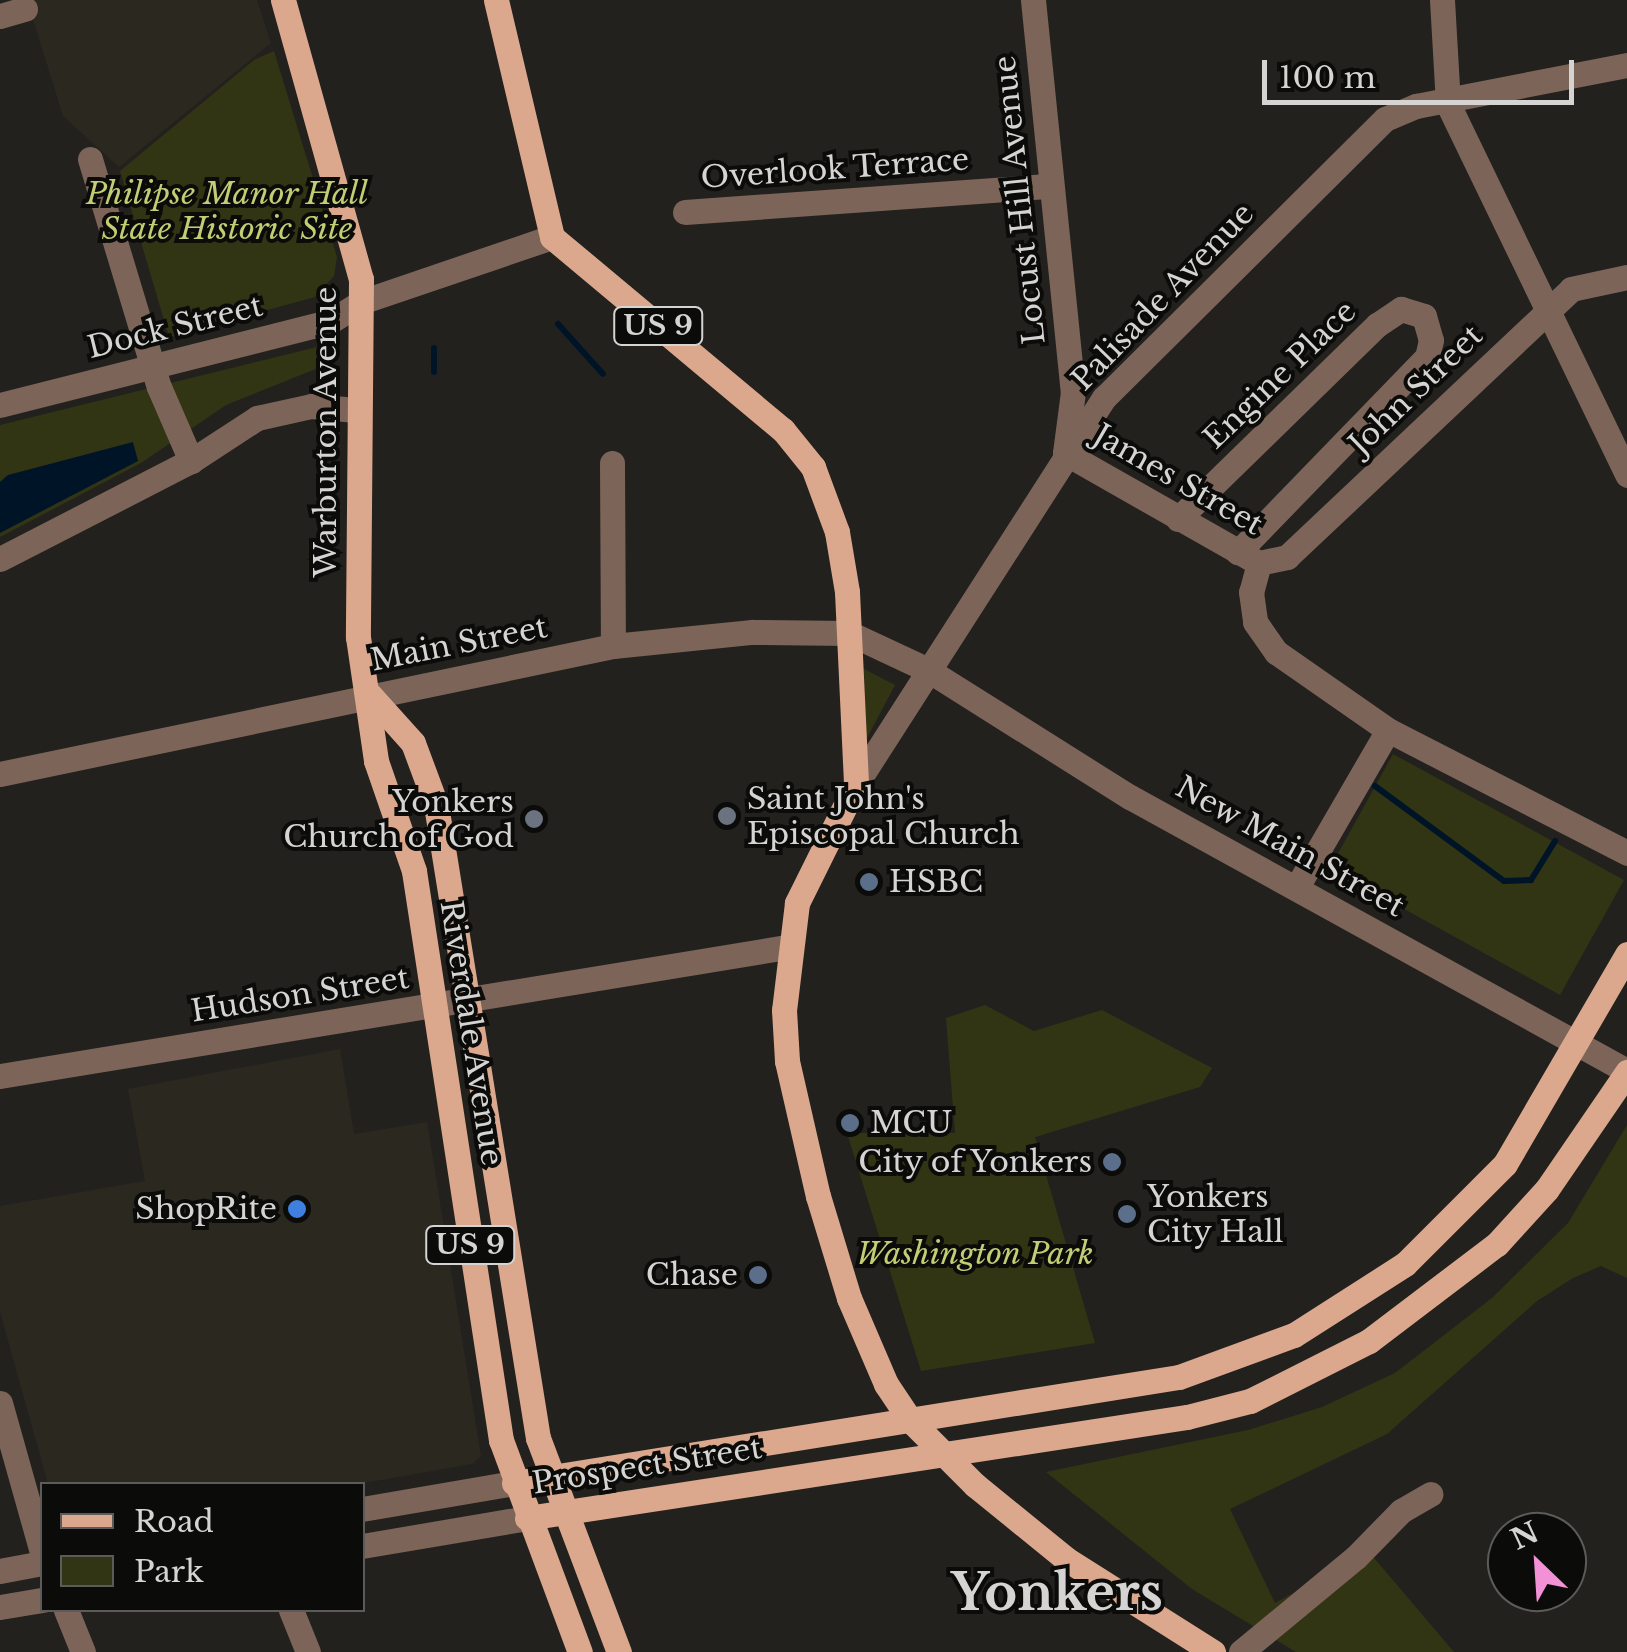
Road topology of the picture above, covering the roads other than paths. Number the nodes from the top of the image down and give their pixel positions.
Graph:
1 (283, 0) edge
2 (496, 0) edge
3 (1034, 0) edge
4 (1442, 0) edge
5 (1627, 65) edge
6 (1448, 104) junction
7 (90, 158) dead end
8 (1050, 186) junction
9 (685, 212) dead end
10 (552, 237) junction
11 (1627, 277) edge
12 (362, 302) junction
13 (1548, 310) junction
14 (153, 366) junction
15 (0, 404) edge
16 (356, 410) junction
17 (1065, 453) junction
18 (191, 462) junction
19 (612, 464) dead end
20 (1627, 475) edge
21 (1178, 518) junction
22 (1248, 558) junction
23 (0, 559) edge
24 (849, 633) junction
25 (613, 646) junction
26 (928, 670) junction
27 (370, 695) junction
28 (1388, 730) junction
29 (0, 774) edge
30 (856, 784) junction
31 (1627, 853) edge
32 (1297, 887) junction
33 (787, 947) junction
34 (1627, 954) edge
35 (471, 1000) junction
36 (433, 1006) junction
37 (1578, 1044) junction
38 (1627, 1072) edge
39 (0, 1076) edge
40 (0, 1404) edge
41 (910, 1420) junction
42 (942, 1454) junction
43 (550, 1477) junction
44 (514, 1483) junction
45 (1441, 1487) dead end
46 (365, 1508) edge
47 (564, 1512) junction
48 (527, 1518) junction
49 (40, 1545) edge
50 (365, 1545) edge
51 (40, 1563) edge
52 (0, 1571) edge
53 (40, 1600) edge
54 (0, 1607) edge
55 (67, 1612) edge
56 (293, 1612) edge
57 (83, 1652) edge
58 (308, 1652) edge
59 (580, 1652) edge
60 (620, 1652) edge
61 (1212, 1652) edge
62 (1241, 1652) edge

1 - 12 main road, Warburton Avenue / US 9
2 - 10 main road
3 - 8 street, Locust Hill Avenue
4 - 6 street
5 - 6 street, Palisade Avenue
6 - 13 street
6 - 17 street, Palisade Avenue
7 - 14 street
8 - 9 street, Overlook Terrace
8 - 17 street, Locust Hill Avenue
10 - 12 street, Dock Street
10 - 24 main road, US 9
11 - 13 street, John Street
12 - 14 street, Dock Street
12 - 16 main road, Warburton Avenue / US 9
13 - 20 street
13 - 22 street, John Street
14 - 15 street, Dock Street
14 - 18 street
16 - 18 street
16 - 27 main road, Warburton Avenue / US 9
17 - 21 street, James Street
17 - 26 street, Palisade Avenue
18 - 23 street
19 - 25 street
21 - 22 street, James Street
21 - 22 street, Engine Place
22 - 28 street
24 - 25 street, Main Street
24 - 26 street, Main Street
24 - 30 main road, US 9
25 - 27 street, Main Street
26 - 30 street, Palisade Avenue
26 - 32 street, New Main Street
27 - 29 street, Main Street
27 - 35 main road, Riverdale Avenue
27 - 36 main road, Riverdale Avenue / US 9
28 - 31 street
28 - 32 street
30 - 33 main road, US 9
32 - 37 street, New Main Street
33 - 35 street, Hudson Street
33 - 41 main road, US 9
34 - 37 main road, Prospect Street
35 - 36 street, Hudson Street
35 - 43 main road, Riverdale Avenue
36 - 39 street, Hudson Street
36 - 44 main road, Riverdale Avenue / US 9
37 - 38 street, New Main Street
37 - 41 main road, Prospect Street
38 - 42 main road, Prospect Street
40 - 49 street
41 - 42 main road, US 9
41 - 43 main road, Prospect Street
42 - 47 main road, Prospect Street
42 - 61 main road, US 9
43 - 44 main road, Prospect Street
43 - 47 main road, Riverdale Avenue
44 - 46 street, Prospect Street
44 - 48 main road, Riverdale Avenue / US 9
45 - 62 street
47 - 48 main road, Prospect Street
47 - 60 main road, Riverdale Avenue
48 - 50 street, Prospect Street
48 - 59 main road, Riverdale Avenue
51 - 52 street
53 - 54 street
55 - 57 street
56 - 58 street

